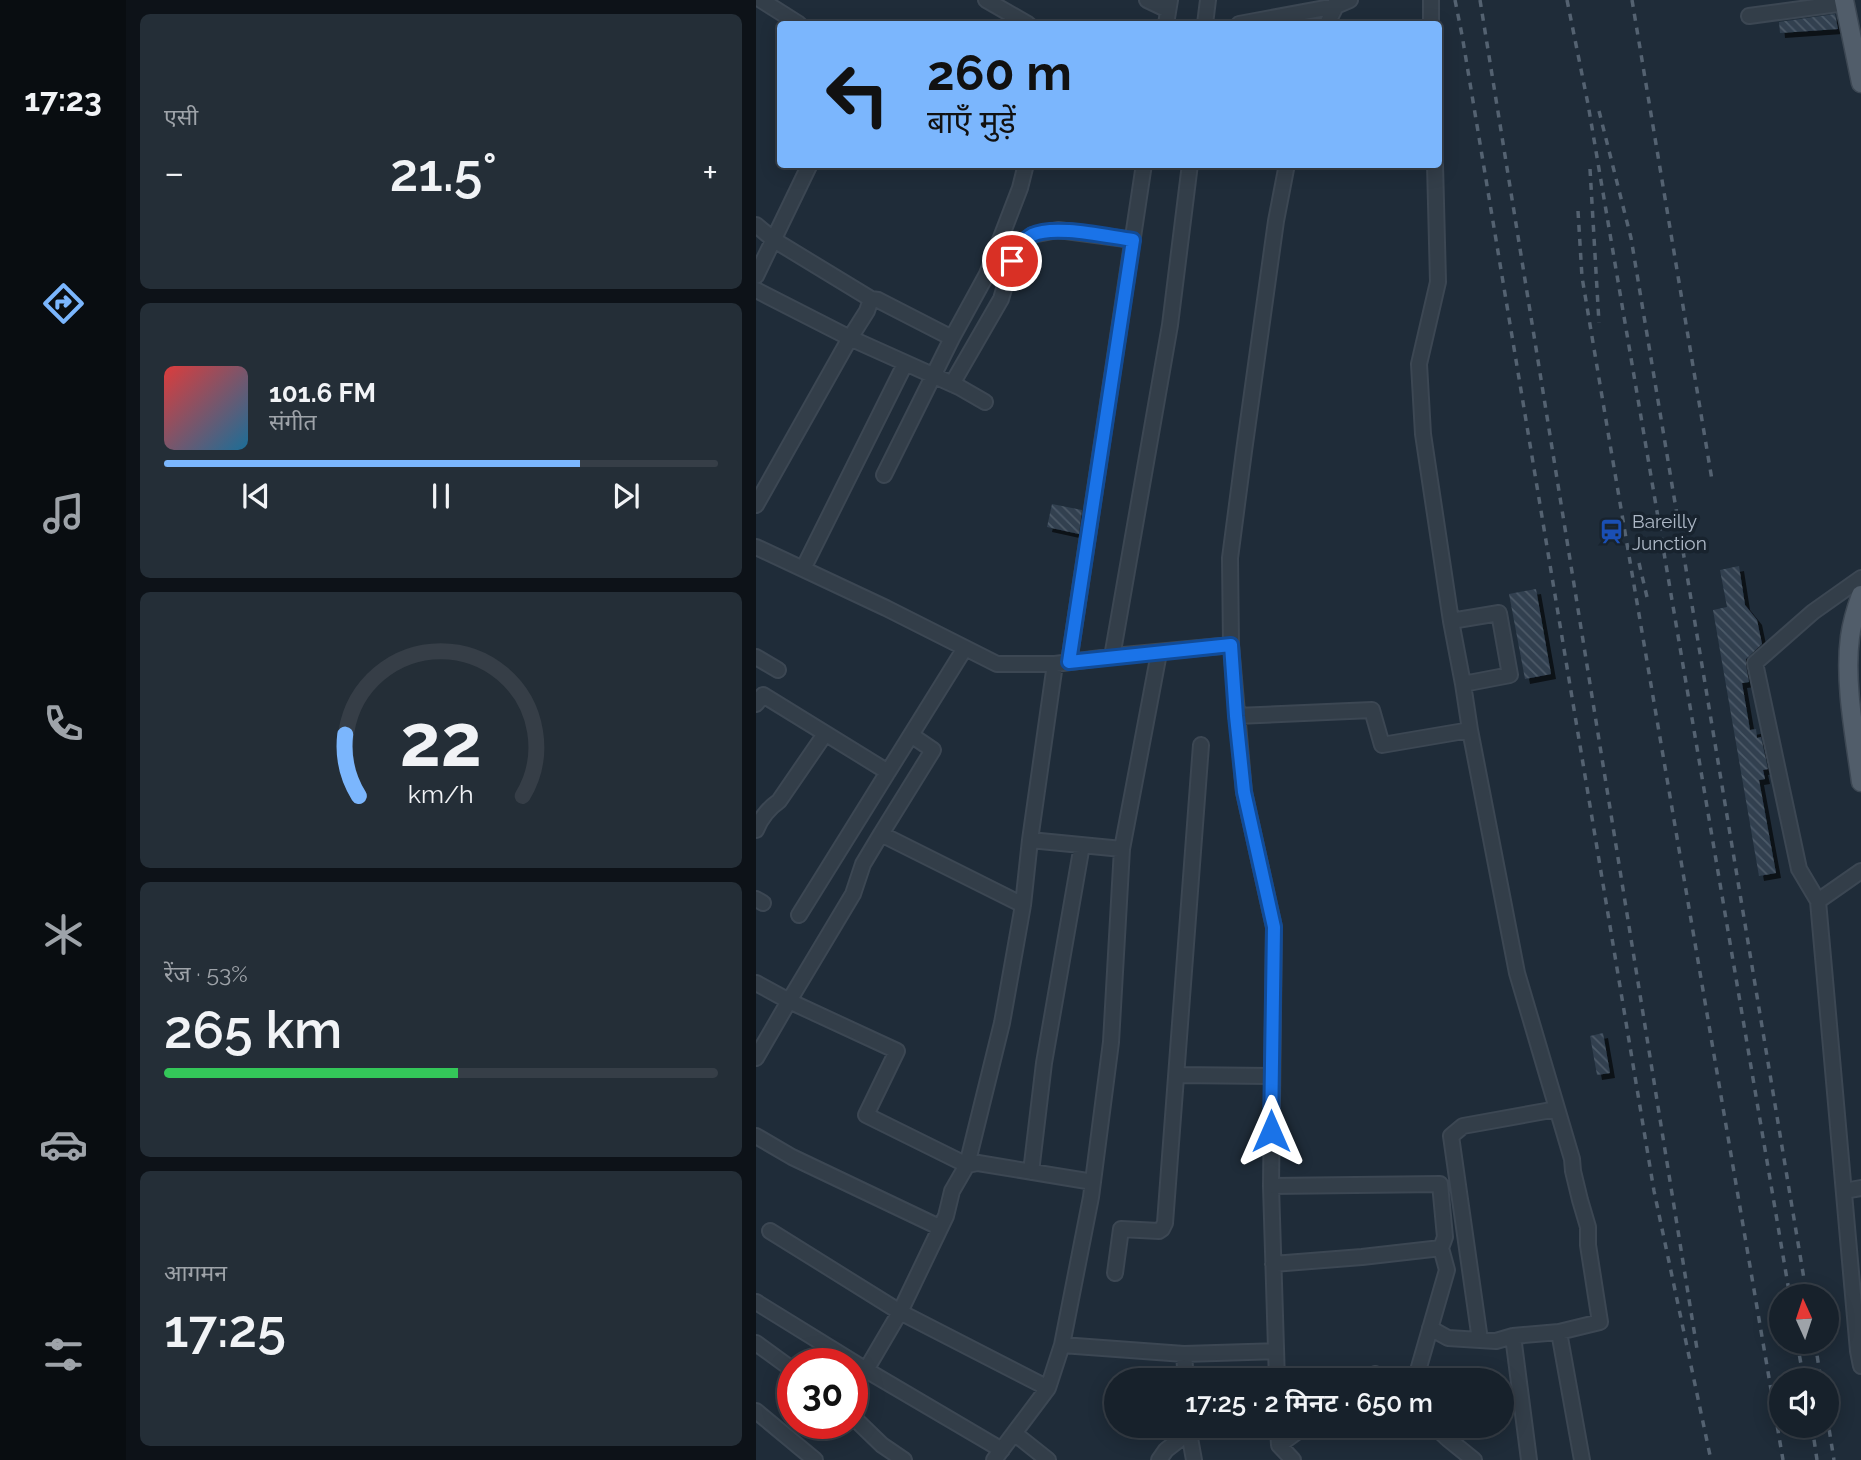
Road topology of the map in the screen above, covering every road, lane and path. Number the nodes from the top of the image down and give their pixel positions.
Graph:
1 (761, 0) edge
2 (986, 0) edge
3 (1147, 0) edge
4 (1208, 0) edge
5 (1431, 0) edge
6 (1341, 2) edge
7 (1844, 2) edge
8 (1168, 12) edge
9 (1749, 16) dead end
10 (794, 21) edge
11 (1022, 21) edge
12 (1205, 21) edge
13 (1253, 21) edge
14 (1329, 21) edge
15 (1431, 21) edge
16 (1861, 83) edge
17 (808, 168) edge
18 (1025, 168) edge
19 (1143, 168) edge
20 (1189, 168) edge
21 (1286, 168) edge
22 (1435, 168) edge
23 (756, 225) edge
24 (774, 240) junction
25 (1133, 240) junction
26 (756, 276) edge
27 (756, 290) edge
28 (871, 299) junction
29 (850, 338) junction
30 (952, 338) junction
31 (905, 364) junction
32 (933, 376) junction
33 (952, 384) junction
34 (985, 402) dead end
35 (884, 475) dead end
36 (756, 505) edge
37 (756, 547) edge
38 (803, 569) junction
39 (1861, 578) edge
40 (1861, 595) edge
41 (1857, 616) edge
42 (1451, 621) junction
43 (1231, 645) junction
44 (965, 648) junction
45 (1159, 653) junction
46 (756, 657) edge
47 (1112, 657) junction
48 (1062, 663) junction
49 (778, 670) dead end
50 (1463, 684) junction
51 (758, 697) edge
52 (1236, 716) junction
53 (1470, 730) junction
54 (825, 734) junction
55 (911, 735) junction
56 (1200, 745) dead end
57 (888, 772) junction
58 (1861, 782) edge
59 (756, 830) edge
60 (881, 834) junction
61 (1030, 840) junction
62 (1082, 845) junction
63 (1122, 849) junction
64 (1861, 871) edge
65 (1818, 901) junction
66 (1023, 905) junction
67 (799, 915) dead end
68 (756, 983) edge
69 (789, 1001) junction
70 (756, 1058) edge
71 (1176, 1075) junction
72 (1271, 1076) junction
73 (1558, 1108) junction
74 (756, 1136) edge
75 (967, 1165) junction
76 (1031, 1172) junction
77 (1457, 1179) junction
78 (1093, 1182) junction
79 (1440, 1184) junction
80 (1271, 1186) junction
81 (1861, 1188) edge
82 (1844, 1191) junction
83 (939, 1227) junction
84 (770, 1231) dead end
85 (1440, 1248) junction
86 (1273, 1264) junction
87 (1115, 1273) dead end
88 (756, 1302) edge
89 (900, 1312) junction
90 (1430, 1328) junction
91 (1559, 1332) junction
92 (1513, 1336) junction
93 (1480, 1340) junction
94 (756, 1343) edge
95 (1062, 1345) junction
96 (830, 1348) edge
97 (1276, 1351) junction
98 (1184, 1354) junction
99 (777, 1358) edge
100 (1861, 1366) edge
101 (868, 1367) edge
102 (1185, 1368) edge
103 (1277, 1368) edge
104 (1419, 1368) edge
105 (868, 1371) edge
106 (1048, 1388) junction
107 (756, 1411) edge
108 (868, 1431) edge
109 (1014, 1433) junction
110 (1179, 1438) edge
111 (1190, 1438) edge
112 (1279, 1438) edge
113 (1289, 1438) edge
114 (1447, 1438) edge
115 (1279, 1445) junction
116 (998, 1455) edge
117 (815, 1460) edge
118 (905, 1460) edge
119 (1048, 1460) edge
120 (1159, 1460) edge
121 (1194, 1460) edge
122 (1293, 1460) edge
123 (1474, 1460) edge
124 (1529, 1460) edge
125 (1582, 1460) edge

1 - 10 street
2 - 11 street
3 - 8 street
4 - 12 street
5 - 15 street
6 - 13 street
6 - 14 street
7 - 9 street
7 - 16 main road
17 - 24 street
18 - 30 street
19 - 25 street
20 - 47 street
21 - 43 street
22 - 42 street
23 - 24 street
24 - 26 street
24 - 28 street
25 - 33 street
25 - 48 street
27 - 29 street
28 - 29 street
28 - 30 street
29 - 31 street
29 - 36 street
30 - 32 street
31 - 32 street
31 - 38 street
32 - 33 street
32 - 35 street
33 - 34 street
37 - 38 street
38 - 44 street
39 - 65 street
40 - 41 main road
41 - 58 main road
42 - 50 street
42 - 50 street
43 - 45 street
43 - 52 street
44 - 48 street
44 - 55 street
45 - 47 street
45 - 63 street
46 - 49 street
47 - 48 street
48 - 61 street
50 - 53 street
51 - 54 street
52 - 53 street
52 - 72 street
53 - 73 street
54 - 57 street
54 - 59 street
55 - 57 street
55 - 60 street
56 - 71 street
57 - 67 street
60 - 66 street
60 - 69 street
61 - 62 street
61 - 66 street
62 - 63 street
62 - 76 street
63 - 78 street
64 - 65 street
65 - 82 street
66 - 75 street
68 - 69 street
69 - 70 street
69 - 75 street
71 - 72 street
71 - 87 street
72 - 80 street
73 - 77 street
73 - 91 street
74 - 83 street
75 - 76 street
75 - 83 street
76 - 78 street
77 - 79 street
77 - 93 street
78 - 95 street
79 - 80 street
79 - 85 street
80 - 86 street
81 - 82 street
82 - 100 street
83 - 89 street
84 - 89 street
85 - 86 street
85 - 90 street
86 - 97 street
88 - 96 street
89 - 101 street
89 - 106 street
90 - 93 street
90 - 104 street
91 - 92 street
91 - 125 street
92 - 93 street
92 - 124 street
94 - 99 street
95 - 98 street
95 - 106 street
97 - 98 street
97 - 103 street
98 - 102 street
105 - 116 street
106 - 109 street
107 - 117 street
108 - 118 street
109 - 116 street
109 - 119 street
110 - 120 street
111 - 121 street
112 - 115 street
113 - 115 street
114 - 123 street
115 - 122 street

